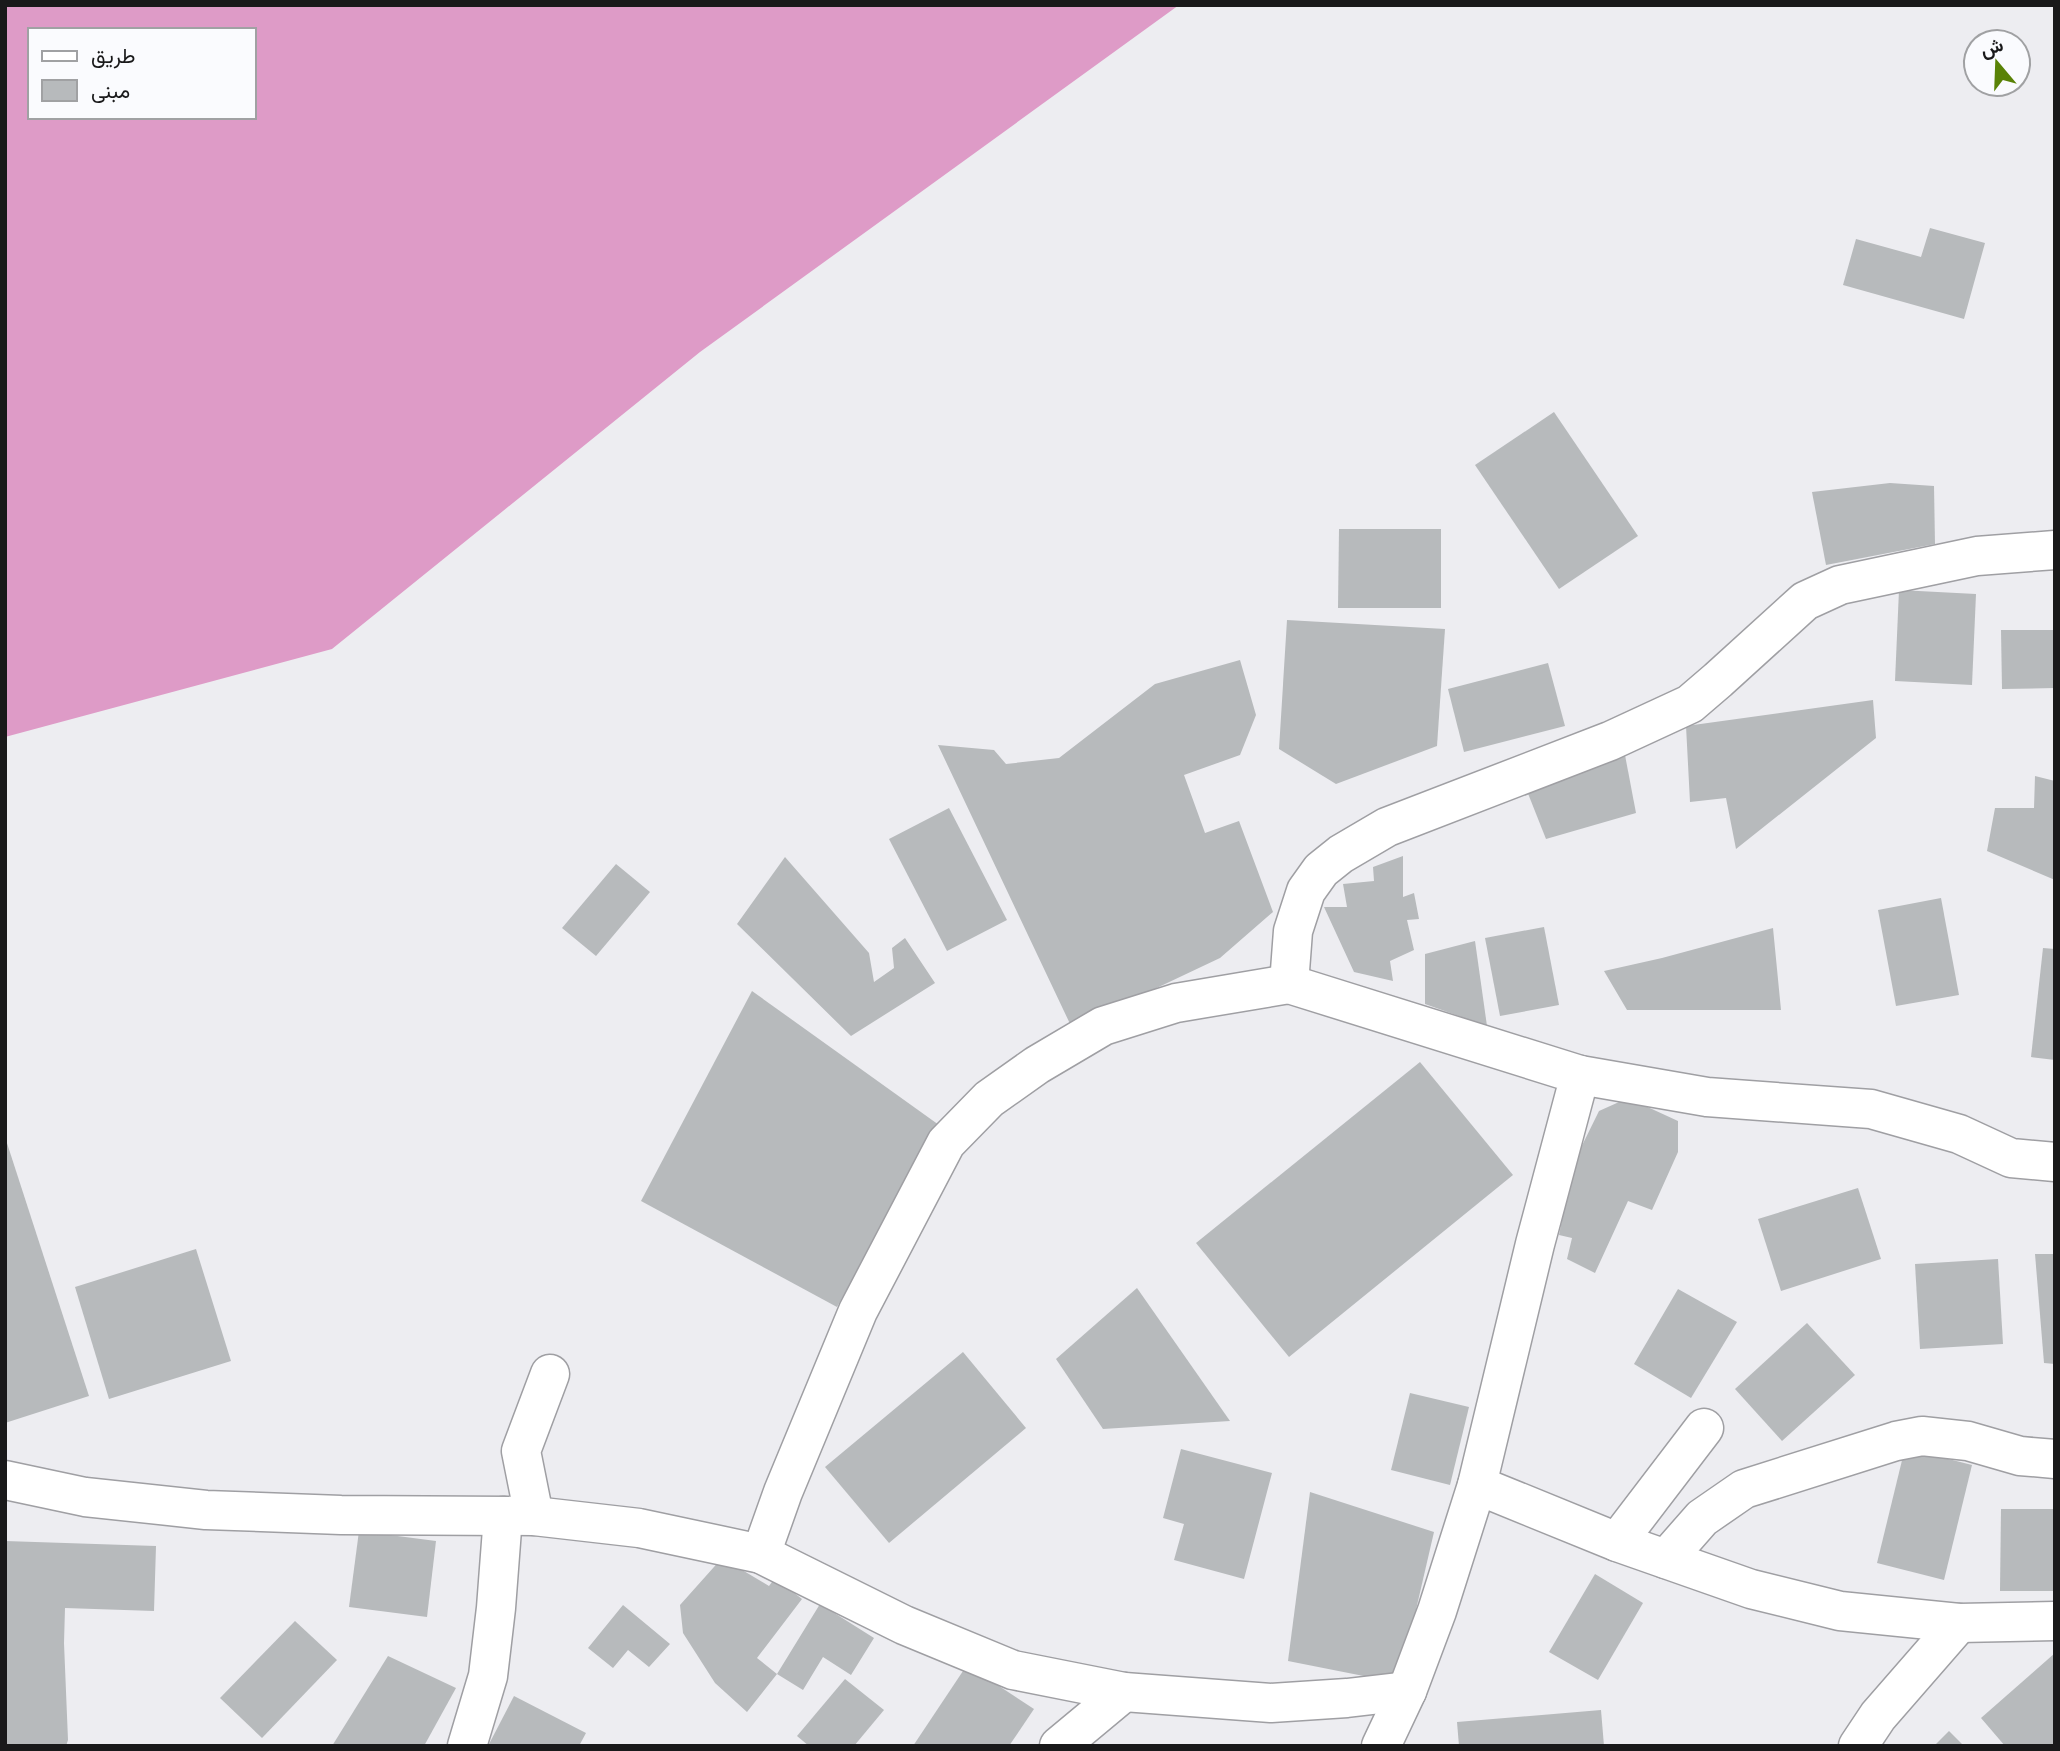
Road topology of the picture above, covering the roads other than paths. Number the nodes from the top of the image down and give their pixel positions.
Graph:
1 (2055, 550) edge
2 (1289, 984) junction
3 (1580, 1075) junction
4 (2011, 1158) junction
5 (2055, 1163) edge
6 (2055, 1191) edge
7 (550, 1374) dead end
8 (1704, 1428) dead end
9 (2055, 1459) edge
10 (5, 1479) edge
11 (1477, 1485) junction
12 (519, 1516) junction
13 (1617, 1542) junction
14 (761, 1554) junction
15 (1666, 1559) junction
16 (2055, 1621) edge
17 (1959, 1623) junction
18 (1407, 1691) junction
19 (1124, 1692) junction
20 (467, 1746) edge
21 (1059, 1746) edge
22 (1381, 1746) edge
23 (1858, 1746) edge

1 - 2 street
2 - 3 street
2 - 14 street
3 - 4 street
3 - 11 street
4 - 5 street
4 - 6 street
7 - 12 street
8 - 13 street
9 - 15 street
10 - 12 street
11 - 13 street
11 - 18 street
12 - 14 street
12 - 20 street
13 - 15 street
14 - 19 street
15 - 17 street
16 - 17 street
17 - 23 street
18 - 19 street
18 - 22 street
19 - 21 street

